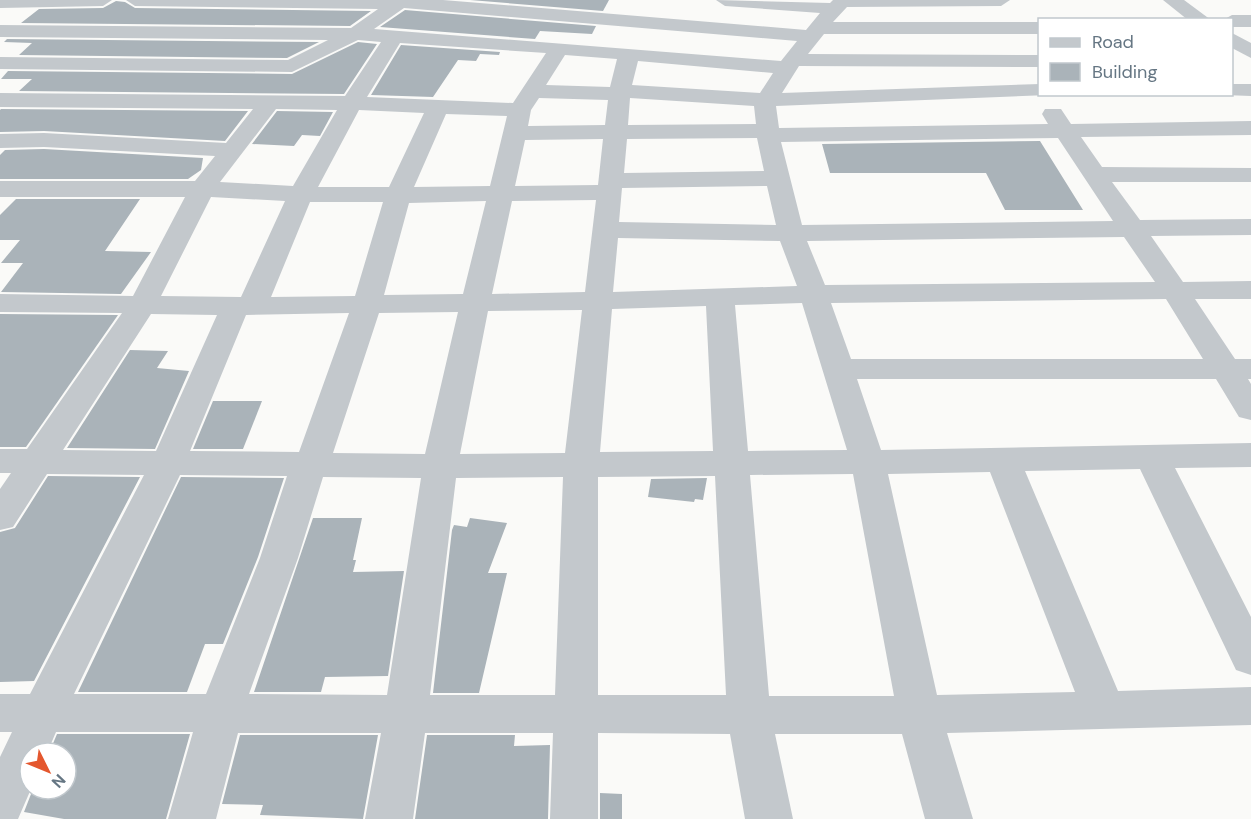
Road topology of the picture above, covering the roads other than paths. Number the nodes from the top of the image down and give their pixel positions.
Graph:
1 (103, 0) edge
2 (135, 0) edge
3 (714, 0) edge
4 (725, 0) edge
5 (1000, 0) edge
6 (1172, 0) edge
7 (0, 2) edge
8 (400, 2) edge
9 (1199, 18) edge
10 (1233, 21) edge
11 (1251, 21) edge
12 (687, 26) junction
13 (1038, 28) edge
14 (818, 29) edge
15 (0, 31) edge
16 (356, 34) junction
17 (394, 37) junction
18 (1233, 40) edge
19 (560, 48) junction
20 (1251, 53) edge
21 (629, 54) junction
22 (1233, 55) edge
23 (1038, 61) edge
24 (0, 63) edge
25 (1233, 90) edge
26 (1251, 90) edge
27 (1038, 92) edge
28 (620, 93) junction
29 (1041, 96) edge
30 (0, 100) edge
31 (270, 102) junction
32 (352, 103) junction
33 (437, 108) junction
34 (522, 111) junction
35 (768, 122) junction
36 (1251, 128) edge
37 (1062, 129) junction
38 (617, 133) junction
39 (0, 141) edge
40 (230, 150) junction
41 (1094, 174) junction
42 (1251, 175) edge
43 (779, 178) junction
44 (610, 187) junction
45 (201, 189) junction
46 (1, 190) edge
47 (500, 192) junction
48 (301, 194) junction
49 (398, 195) junction
50 (1251, 227) edge
51 (1132, 229) junction
52 (604, 230) junction
53 (791, 232) junction
54 (1251, 290) edge
55 (1175, 291) junction
56 (814, 294) junction
57 (720, 297) junction
58 (598, 301) junction
59 (475, 303) junction
60 (143, 304) junction
61 (367, 304) junction
62 (244, 306) junction
63 (6, 310) edge
64 (838, 369) junction
65 (1238, 369) edge
66 (1251, 409) edge
67 (1251, 455) edge
68 (1152, 457) junction
69 (1003, 460) junction
70 (0, 461) edge
71 (35, 462) junction
72 (868, 462) junction
73 (168, 463) junction
74 (310, 464) junction
75 (733, 464) junction
76 (581, 465) junction
77 (440, 466) junction
78 (0, 517) edge
79 (1251, 658) edge
80 (1251, 706) edge
81 (1104, 710) junction
82 (220, 712) junction
83 (0, 713) edge
84 (43, 713) junction
85 (406, 714) junction
86 (576, 714) junction
87 (749, 715) junction
88 (919, 715) junction
89 (0, 807) edge
90 (192, 819) edge
91 (389, 819) edge
92 (574, 819) edge
93 (769, 819) edge
94 (949, 819) edge

1 - 7 street
2 - 8 street
3 - 12 street
4 - 14 street
5 - 14 street
6 - 9 street
8 - 12 street
8 - 16 street
10 - 11 street
12 - 14 street
13 - 14 street
14 - 21 street
14 - 23 street
14 - 35 street
15 - 16 street
16 - 17 street
16 - 24 street
17 - 19 street
17 - 32 street
18 - 20 street
19 - 21 street
19 - 34 street
20 - 22 street
21 - 28 street
25 - 26 street
27 - 35 street
28 - 34 street
28 - 35 street
28 - 38 street
29 - 37 street
30 - 31 street
31 - 32 street
31 - 40 street
32 - 33 street
32 - 48 street
33 - 34 street
33 - 49 street
34 - 38 street
34 - 47 street
35 - 37 street
35 - 38 street
35 - 43 street
36 - 37 street
37 - 41 street
38 - 44 street
39 - 40 street
40 - 45 street
41 - 42 street
41 - 51 street
43 - 44 street
43 - 53 street
44 - 47 street
44 - 52 street
45 - 46 street
45 - 48 street
45 - 60 street
47 - 49 street
47 - 59 street
48 - 49 street
48 - 62 street
49 - 61 street
50 - 51 street
51 - 53 street
51 - 55 street
52 - 53 street
52 - 58 street
53 - 56 street
54 - 55 street
55 - 56 street
55 - 65 street
56 - 57 street
56 - 64 street
57 - 58 street
57 - 75 street
58 - 59 street
58 - 76 street
59 - 61 street
59 - 77 street
60 - 62 street
60 - 63 street
60 - 71 street
61 - 62 street
61 - 74 street
62 - 73 street
64 - 65 street
64 - 72 street
65 - 66 street
67 - 68 street
68 - 69 street
68 - 79 street
69 - 72 street
69 - 81 street
70 - 71 street
71 - 73 street
71 - 78 street
72 - 75 street
72 - 88 street
73 - 74 street
73 - 84 street
74 - 77 street
74 - 82 street
75 - 76 street
75 - 87 street
76 - 77 street
76 - 86 street
77 - 85 street
80 - 81 street
81 - 88 street
82 - 84 street
82 - 85 street
82 - 90 street
83 - 84 street
84 - 89 street
85 - 86 street
85 - 91 street
86 - 87 street
86 - 92 street
87 - 88 street
87 - 93 street
88 - 94 street

